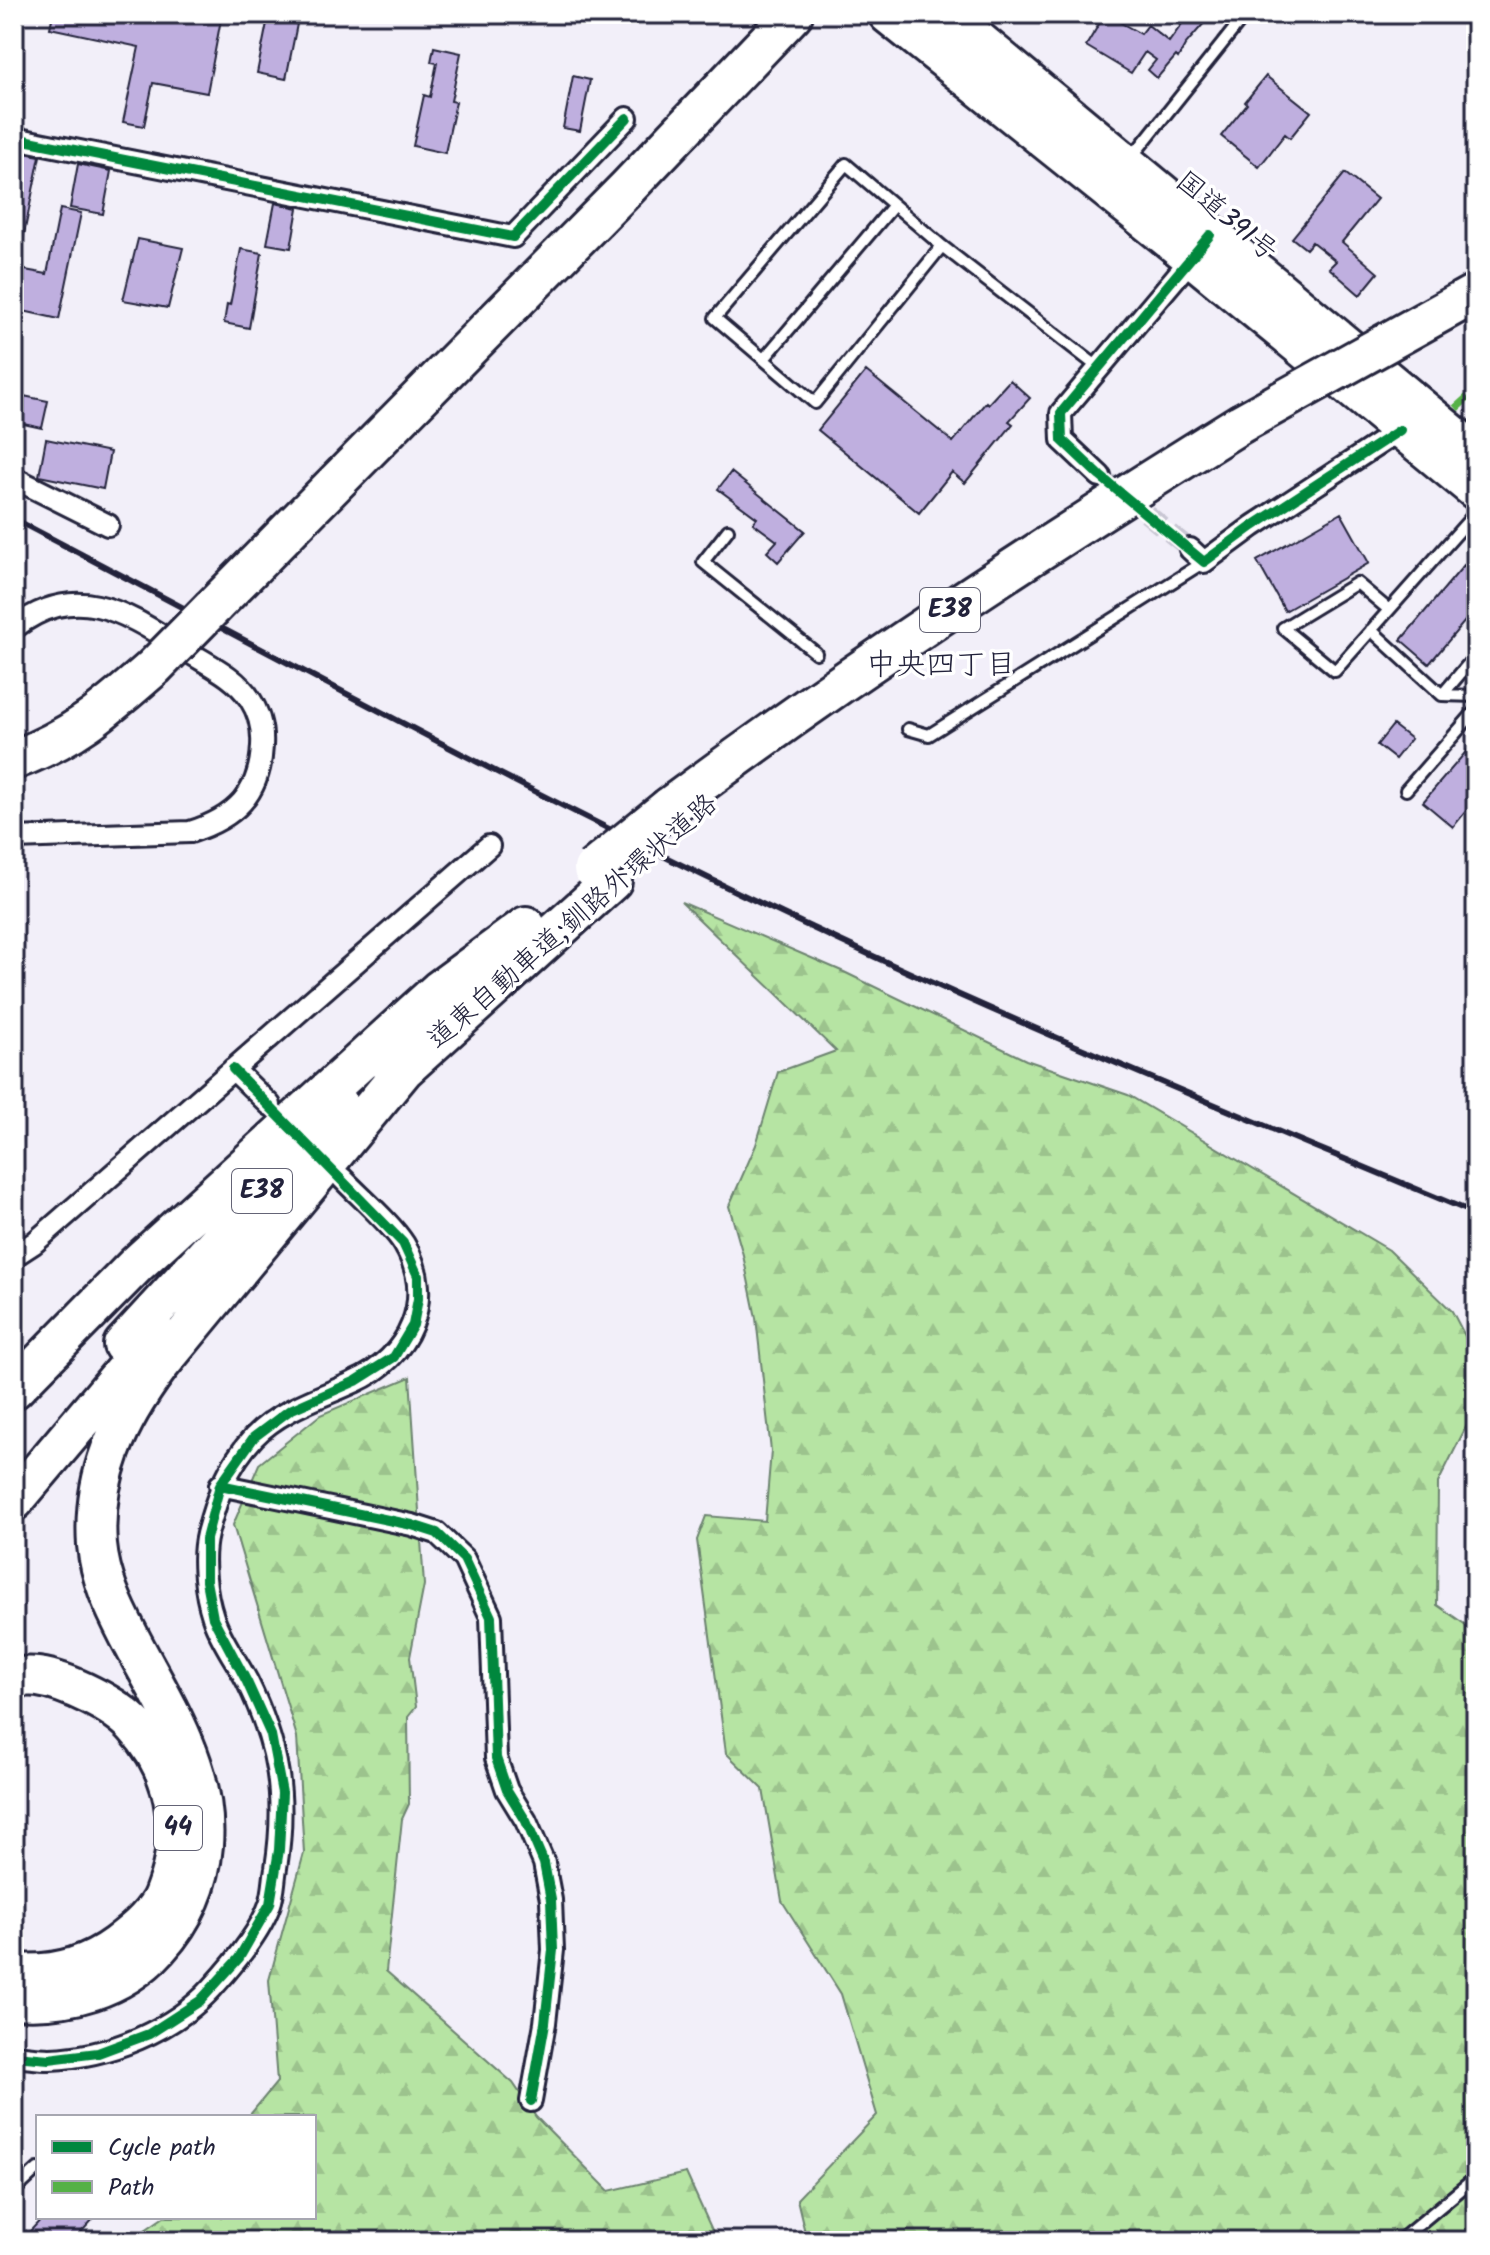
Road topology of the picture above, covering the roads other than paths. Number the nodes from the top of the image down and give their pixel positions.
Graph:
1 (773, 14) edge
2 (793, 14) edge
3 (888, 14) edge
4 (946, 14) edge
5 (1246, 14) edge
6 (627, 118) dead end
7 (14, 138) edge
8 (1139, 148) dead end
9 (894, 205) junction
10 (942, 246) junction
11 (1201, 246) junction
12 (1476, 293) edge
13 (1476, 309) edge
14 (764, 359) junction
15 (1099, 368) junction
16 (1244, 430) junction
17 (1400, 430) junction
18 (1476, 454) edge
19 (1100, 476) tunnel mouth
20 (14, 478) edge
21 (1476, 490) edge
22 (1476, 512) edge
23 (108, 525) dead end
24 (728, 530) dead end
25 (1197, 556) joint
26 (207, 603) junction
27 (1389, 610) junction
28 (14, 628) edge
29 (1371, 630) junction
30 (816, 653) dead end
31 (1476, 655) edge
32 (148, 663) junction
33 (1442, 695) junction
34 (1476, 696) edge
35 (1476, 710) edge
36 (908, 729) dead end
37 (14, 745) edge
38 (14, 760) edge
39 (1406, 790) dead end
40 (14, 838) edge
41 (489, 846) dead end
42 (602, 875) junction
43 (526, 926) junction
44 (409, 1063) junction
45 (233, 1069) junction
46 (270, 1105) dead end
47 (342, 1178) dead end
48 (14, 1256) edge
49 (14, 1389) edge
50 (14, 1471) edge
51 (220, 1485) junction
52 (14, 1501) edge
53 (14, 1677) edge
54 (14, 1973) edge
55 (14, 1999) edge
56 (14, 2056) edge
57 (531, 2101) dead end
58 (36, 2171) edge
59 (1476, 2177) edge
60 (14, 2191) edge
61 (1399, 2241) edge

1 - 26 highway
2 - 26 highway
3 - 11 highway, 国道391号
4 - 11 highway, 国道391号
5 - 8 lane
6 - 7 street
9 - 10 lane
9 - 14 lane
9 - 14 lane
10 - 14 lane
10 - 15 lane
11 - 15 street
11 - 17 highway, 国道391号
11 - 18 highway, 国道391号
12 - 16 highway, 道東自動車道;釧路外環状道路 / E38, bridge
13 - 16 highway, 道東自動車道;釧路外環状道路 / E38
15 - 19 street
16 - 42 highway, 道東自動車道;釧路外環状道路 / E38, bridge
17 - 21 highway, 国道391号
17 - 25 street
20 - 23 street
22 - 27 lane
24 - 30 lane
25 - 36 lane
26 - 32 highway
27 - 29 lane
27 - 29 lane
28 - 40 street
29 - 33 lane
31 - 33 lane
32 - 37 highway
32 - 38 highway
33 - 34 lane
35 - 39 lane
41 - 45 street
42 - 43 highway, 道東自動車道;釧路外環状道路 / E38
42 - 44 highway, 道東自動車道;釧路外環状道路 / E38
43 - 49 highway
43 - 50 highway, 道東自動車道;釧路外環状道路 / E38
44 - 52 highway, 道東自動車道;釧路外環状道路 / E38
44 - 55 highway
45 - 46 street
45 - 48 street
47 - 51 street
51 - 56 street
51 - 57 street
53 - 54 highway, 44
58 - 60 lane
59 - 61 lane

